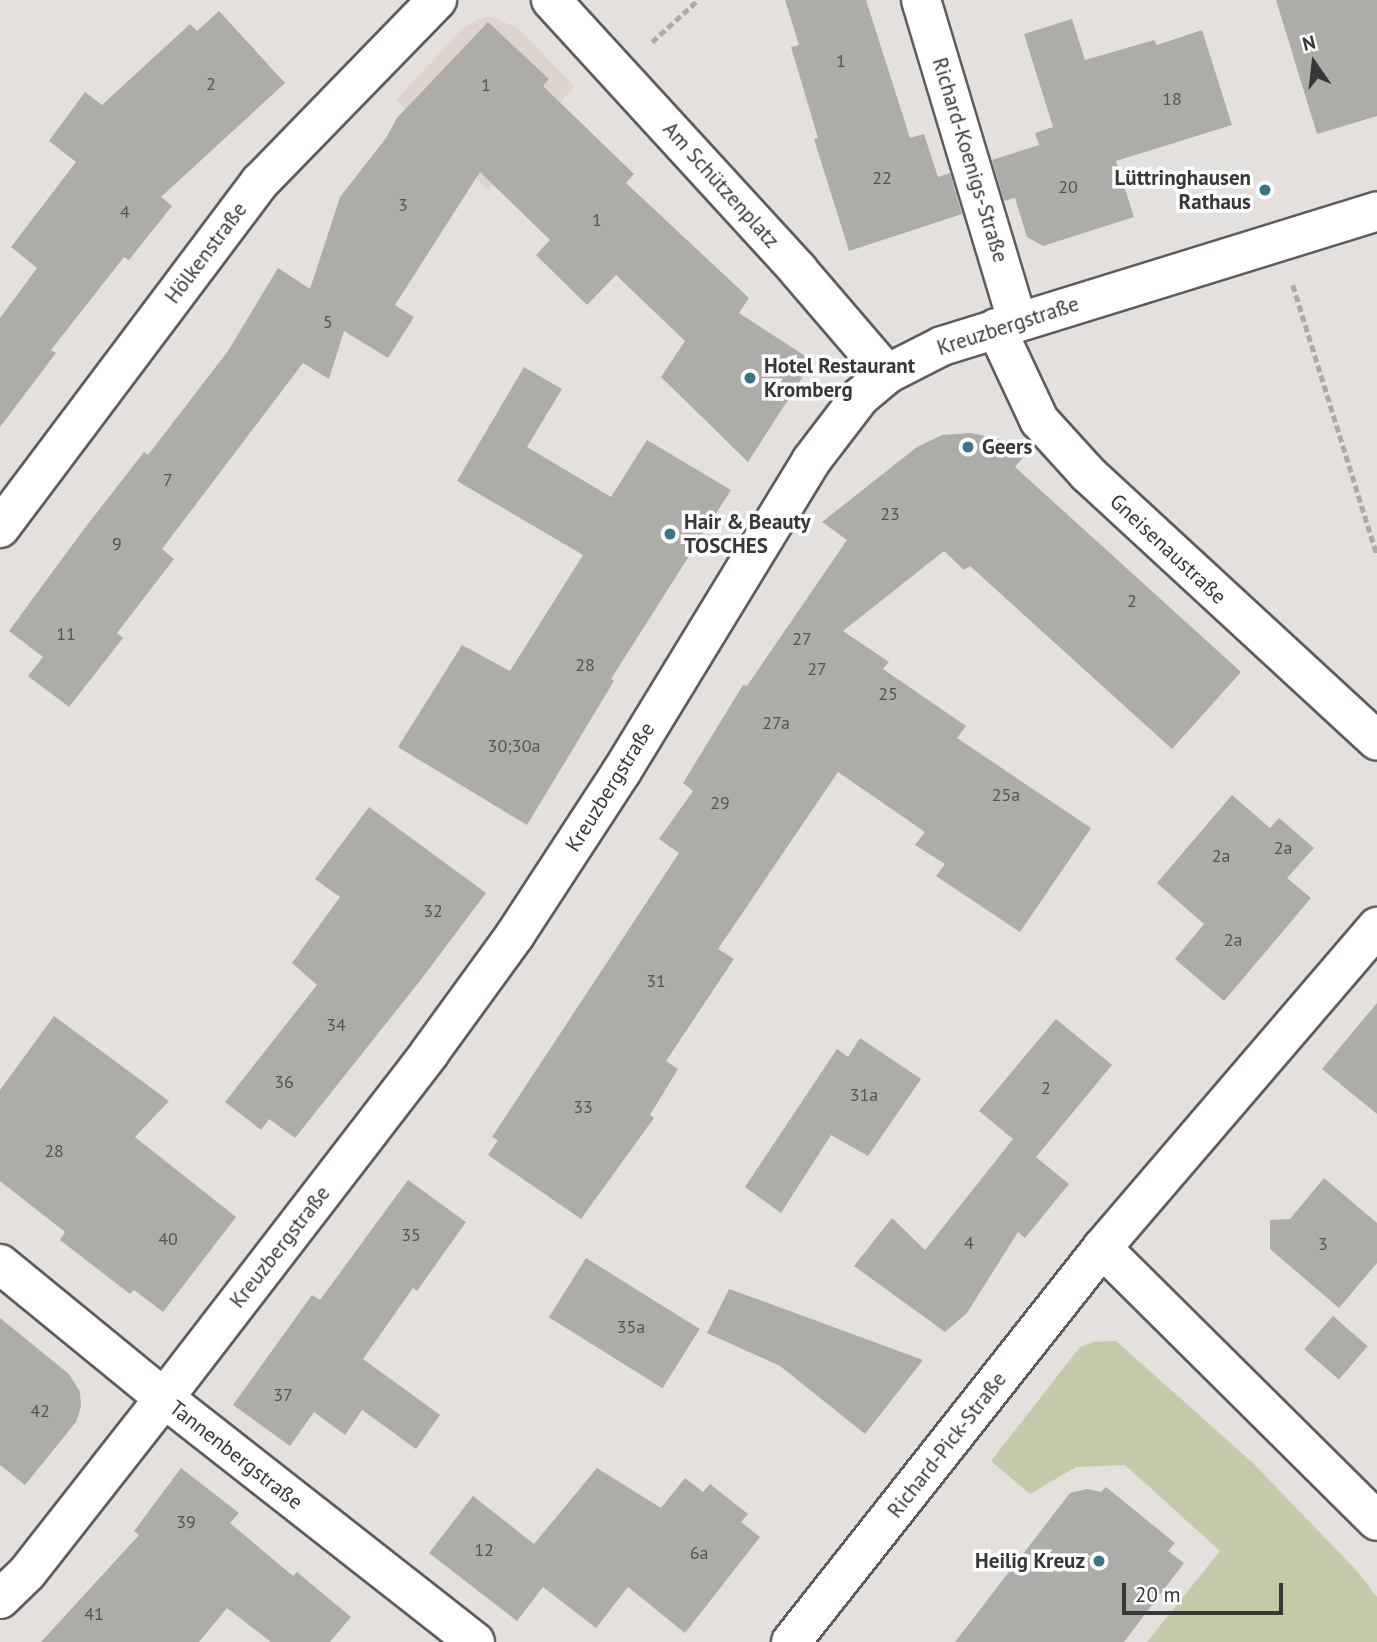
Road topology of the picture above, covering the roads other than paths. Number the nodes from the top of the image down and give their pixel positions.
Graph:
1 (437, 0) edge
2 (551, 0) edge
3 (921, 0) edge
4 (1377, 211) edge
5 (1007, 324) junction
6 (887, 373) junction
7 (0, 528) edge
8 (1377, 741) edge
9 (1377, 927) edge
10 (1102, 1248) junction
11 (0, 1264) edge
12 (164, 1398) junction
13 (1377, 1521) edge
14 (0, 1599) edge
15 (475, 1642) edge
16 (791, 1642) edge

1 - 7 street, Hölkenstraße
2 - 6 street, Am Schützenplatz
3 - 5 street, Richard-Koenigs-Straße
4 - 5 street, Kreuzbergstraße
5 - 6 street, Kreuzbergstraße
5 - 8 street, Gneisenaustraße
6 - 12 street, Kreuzbergstraße
9 - 10 street, Richard-Pick-Straße
10 - 13 street
10 - 16 street, Richard-Pick-Straße
11 - 12 street, Tannenbergstraße
12 - 14 street, Kreuzbergstraße
12 - 15 street, Tannenbergstraße

